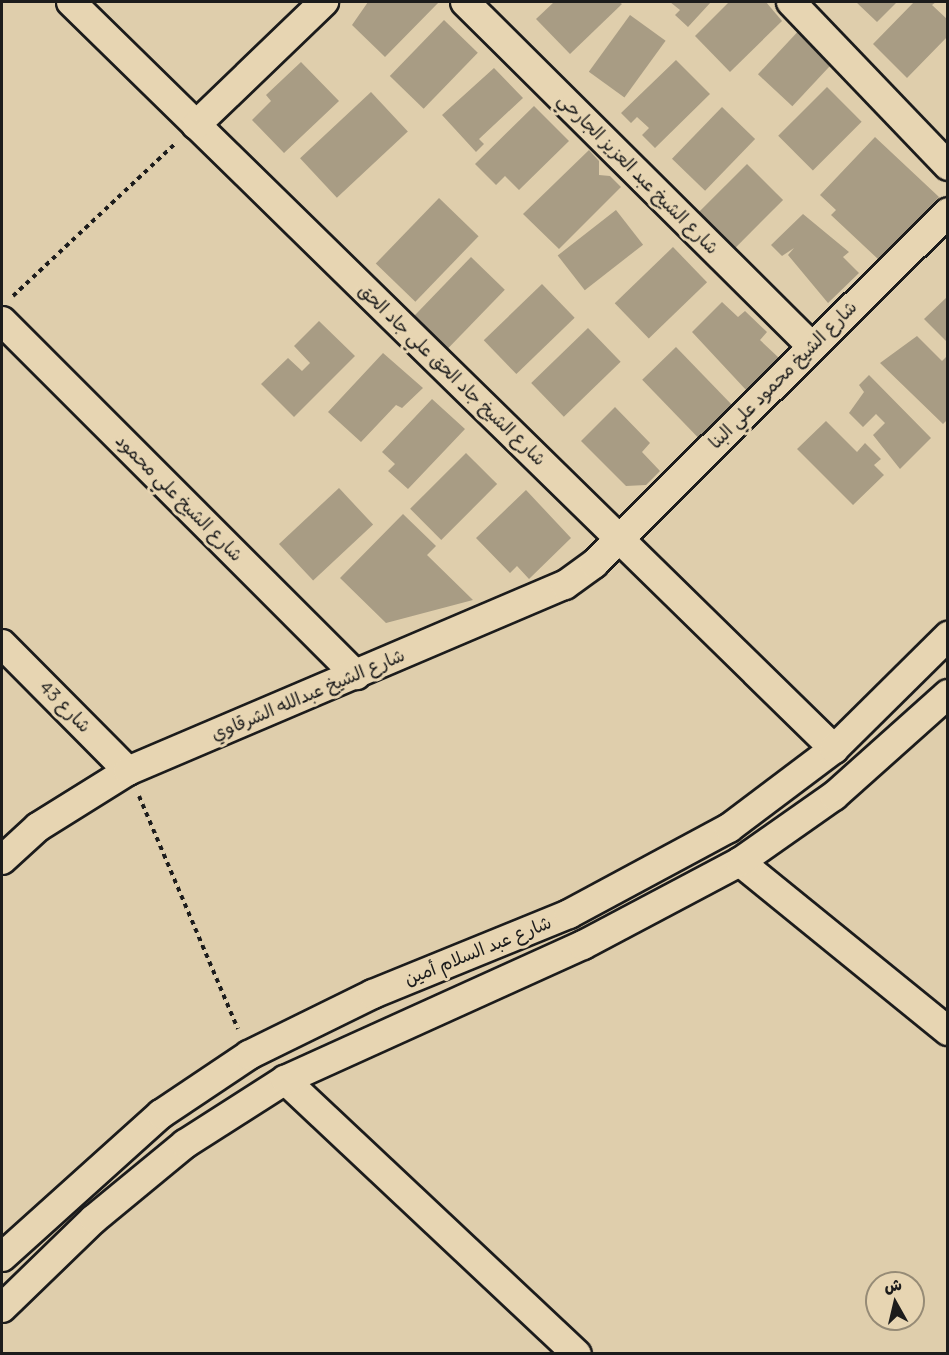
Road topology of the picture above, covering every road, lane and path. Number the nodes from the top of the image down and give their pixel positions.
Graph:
1 (71, 2) edge
2 (324, 2) edge
3 (465, 2) edge
4 (791, 2) edge
5 (196, 125) junction
6 (948, 166) edge
7 (948, 212) edge
8 (6, 310) edge
9 (812, 347) junction
10 (619, 539) junction
11 (948, 636) edge
12 (2, 644) edge
13 (356, 675) junction
14 (948, 694) edge
15 (834, 749) junction
16 (128, 771) junction
17 (2, 860) edge
18 (740, 862) junction
19 (948, 1030) edge
20 (249, 1055) junction
21 (285, 1080) junction
22 (2, 1257) edge
23 (2, 1308) edge
24 (577, 1353) edge

1 - 5 street, شارع الشيخ جاد الحق علي جاد الحق
2 - 5 street
3 - 9 street, شارع الشيخ عبد العزيز الجارحي
4 - 6 street
5 - 8 path
5 - 10 street, شارع الشيخ جاد الحق علي جاد الحق
7 - 9 street, شارع الشيخ محمود علي البنا
8 - 13 street, شارع الشيخ علي محمود
9 - 10 street, شارع الشيخ محمود علي البنا
10 - 13 street, شارع الشيخ عبدالله الشرقاوي
10 - 15 street, شارع الشيخ جاد الحق علي جاد الحق
11 - 15 street, شارع عبد السلام أمين
12 - 16 street, شارع 43
13 - 16 street, شارع الشيخ عبدالله الشرقاوي
14 - 18 street, شارع عبد السلام أمين
15 - 20 street, شارع عبد السلام أمين
16 - 17 street, شارع الشيخ عبدالله الشرقاوي
16 - 20 path
18 - 19 street
18 - 21 street, شارع عبد السلام أمين
20 - 22 street, شارع عبد السلام أمين
21 - 23 street, شارع عبد السلام أمين
21 - 24 street

